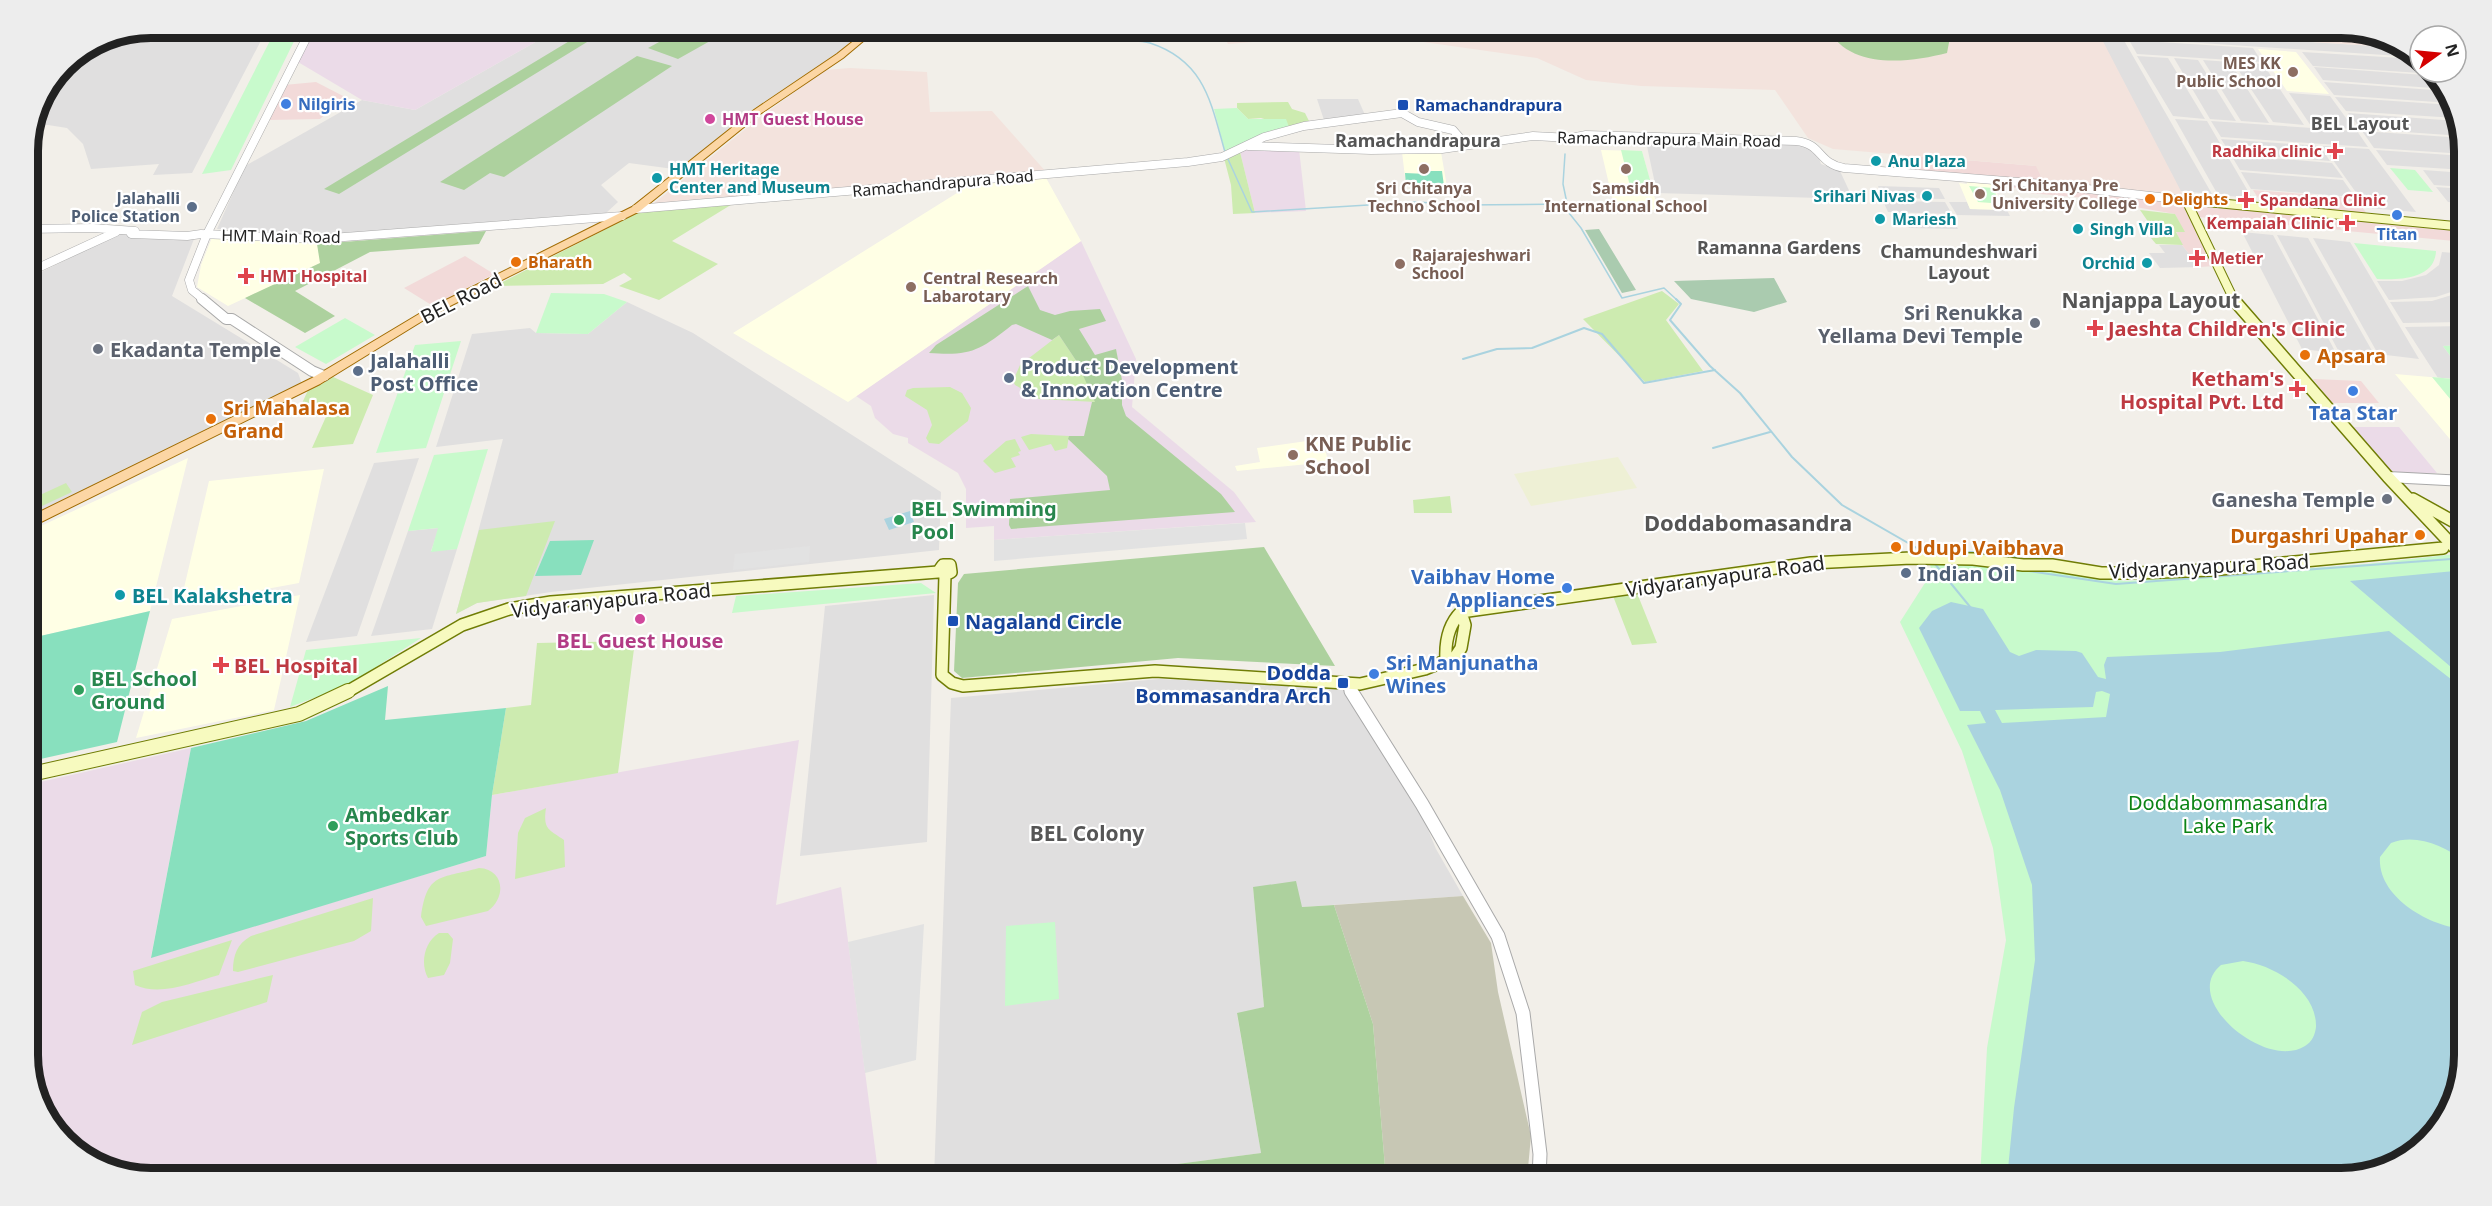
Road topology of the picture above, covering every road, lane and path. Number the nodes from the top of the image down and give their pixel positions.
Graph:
1 (306, 38) edge
2 (862, 38) edge
3 (1466, 145) junction
4 (1248, 146) junction
5 (2186, 200) junction
6 (636, 208) junction
7 (622, 216) junction
8 (2454, 226) edge
9 (38, 229) edge
10 (117, 231) junction
11 (207, 234) junction
12 (38, 268) edge
13 (226, 319) junction
14 (319, 378) junction
15 (2388, 477) junction
16 (2454, 480) edge
17 (2401, 492) junction
18 (38, 518) edge
19 (2454, 522) edge
20 (2454, 543) edge
21 (2454, 547) edge
22 (1346, 683) junction
23 (38, 773) edge
24 (1539, 1168) edge

1 - 11 street, HMT Main Road
2 - 6 main road, BEL Road
3 - 4 street, Ramachandrapura Main Road
3 - 4 street, Ramachandrapura Road
3 - 5 street, Ramachandrapura Main Road
4 - 6 street, Ramachandrapura Road
5 - 8 main road
5 - 15 main road, Vidyaranyapura Road
6 - 7 main road, BEL Road
7 - 11 street, HMT Main Road
7 - 14 main road, BEL Road
9 - 10 street
10 - 11 street
10 - 12 street
11 - 13 street
13 - 14 street
13 - 14 street
14 - 18 main road, BEL Road
15 - 16 street
15 - 17 main road, Vidyaranyapura Road
17 - 19 main road
17 - 20 main road, Vidyaranyapura Road
21 - 22 main road, Vidyaranyapura Road
22 - 23 main road, Vidyaranyapura Road
22 - 24 street

